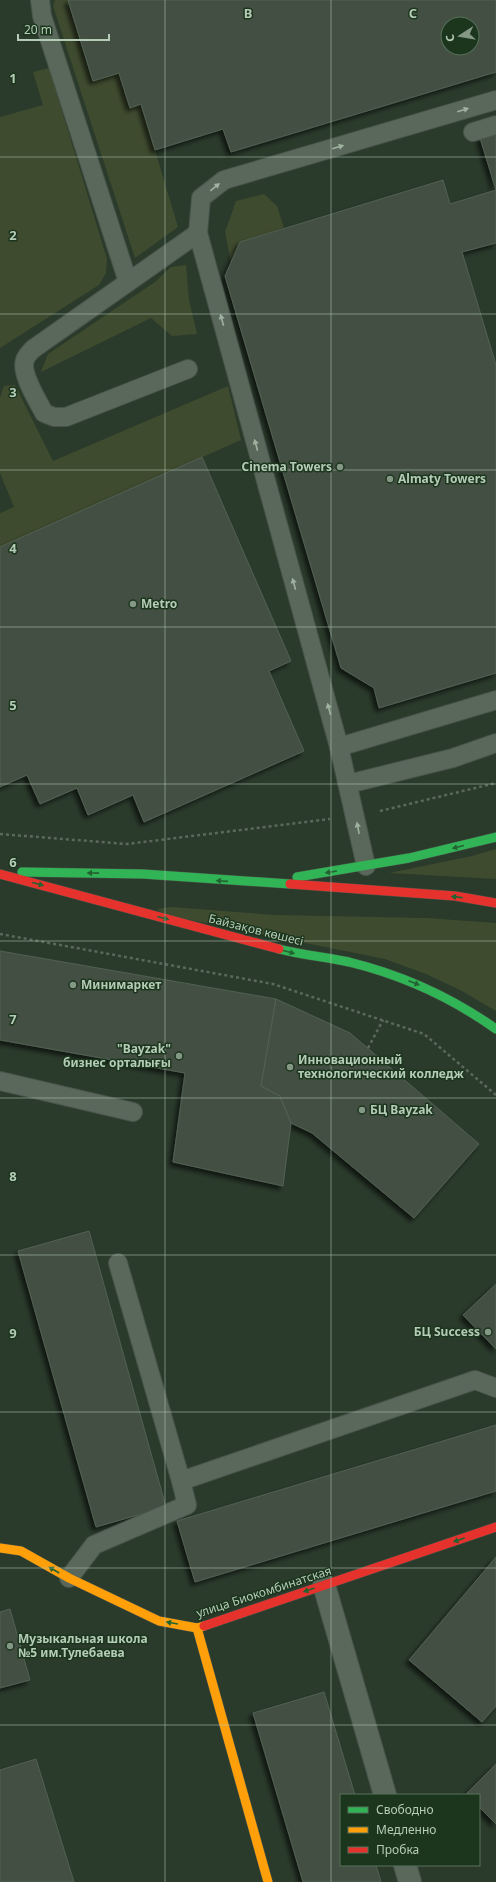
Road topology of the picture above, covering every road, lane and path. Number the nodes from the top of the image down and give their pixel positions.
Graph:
1 (40, 0) edge
2 (496, 100) edge
3 (496, 125) edge
4 (473, 132) dead end
5 (198, 233) junction
6 (128, 282) junction
7 (188, 369) dead end
8 (496, 700) edge
9 (496, 743) edge
10 (339, 747) junction
11 (496, 783) edge
12 (348, 784) junction
13 (356, 816) junction
14 (0, 834) edge
15 (496, 837) edge
16 (366, 866) junction
17 (0, 871) edge
18 (0, 874) edge
19 (261, 883) junction
20 (496, 902) edge
21 (0, 934) edge
22 (383, 1020) junction
23 (496, 1029) edge
24 (368, 1048) dead end
25 (0, 1081) edge
26 (496, 1094) edge
27 (133, 1112) dead end
28 (118, 1263) dead end
29 (496, 1388) edge
30 (181, 1481) junction
31 (496, 1527) edge
32 (0, 1548) edge
33 (69, 1578) junction
34 (324, 1585) junction
35 (197, 1628) junction
36 (384, 1794) edge
37 (405, 1866) edge
38 (268, 1882) edge
39 (410, 1882) edge

1 - 6 lane
5 -> 2 lane
3 - 4 lane
5 - 6 lane
10 -> 5 lane
6 - 7 lane
8 - 10 lane
9 - 12 lane
10 - 12 lane
11 - 13 path
12 - 13 lane
13 - 14 path
16 -> 13 lane
15 -> 16 main road
16 -> 19 main road
19 -> 17 main road
18 -> 23 main road, Байзақов көшесі
20 -> 19 main road
21 - 22 path
22 - 24 path
22 - 26 path
25 - 27 lane
28 - 30 lane
29 - 30 lane
30 - 33 lane
31 -> 34 main road, улица Биокомбинатская
33 -> 32 main road, улица Биокомбинатская
35 -> 33 main road, улица Биокомбинатская
34 -> 35 main road, улица Биокомбинатская
34 - 36 street
35 - 38 main road
37 - 39 street

